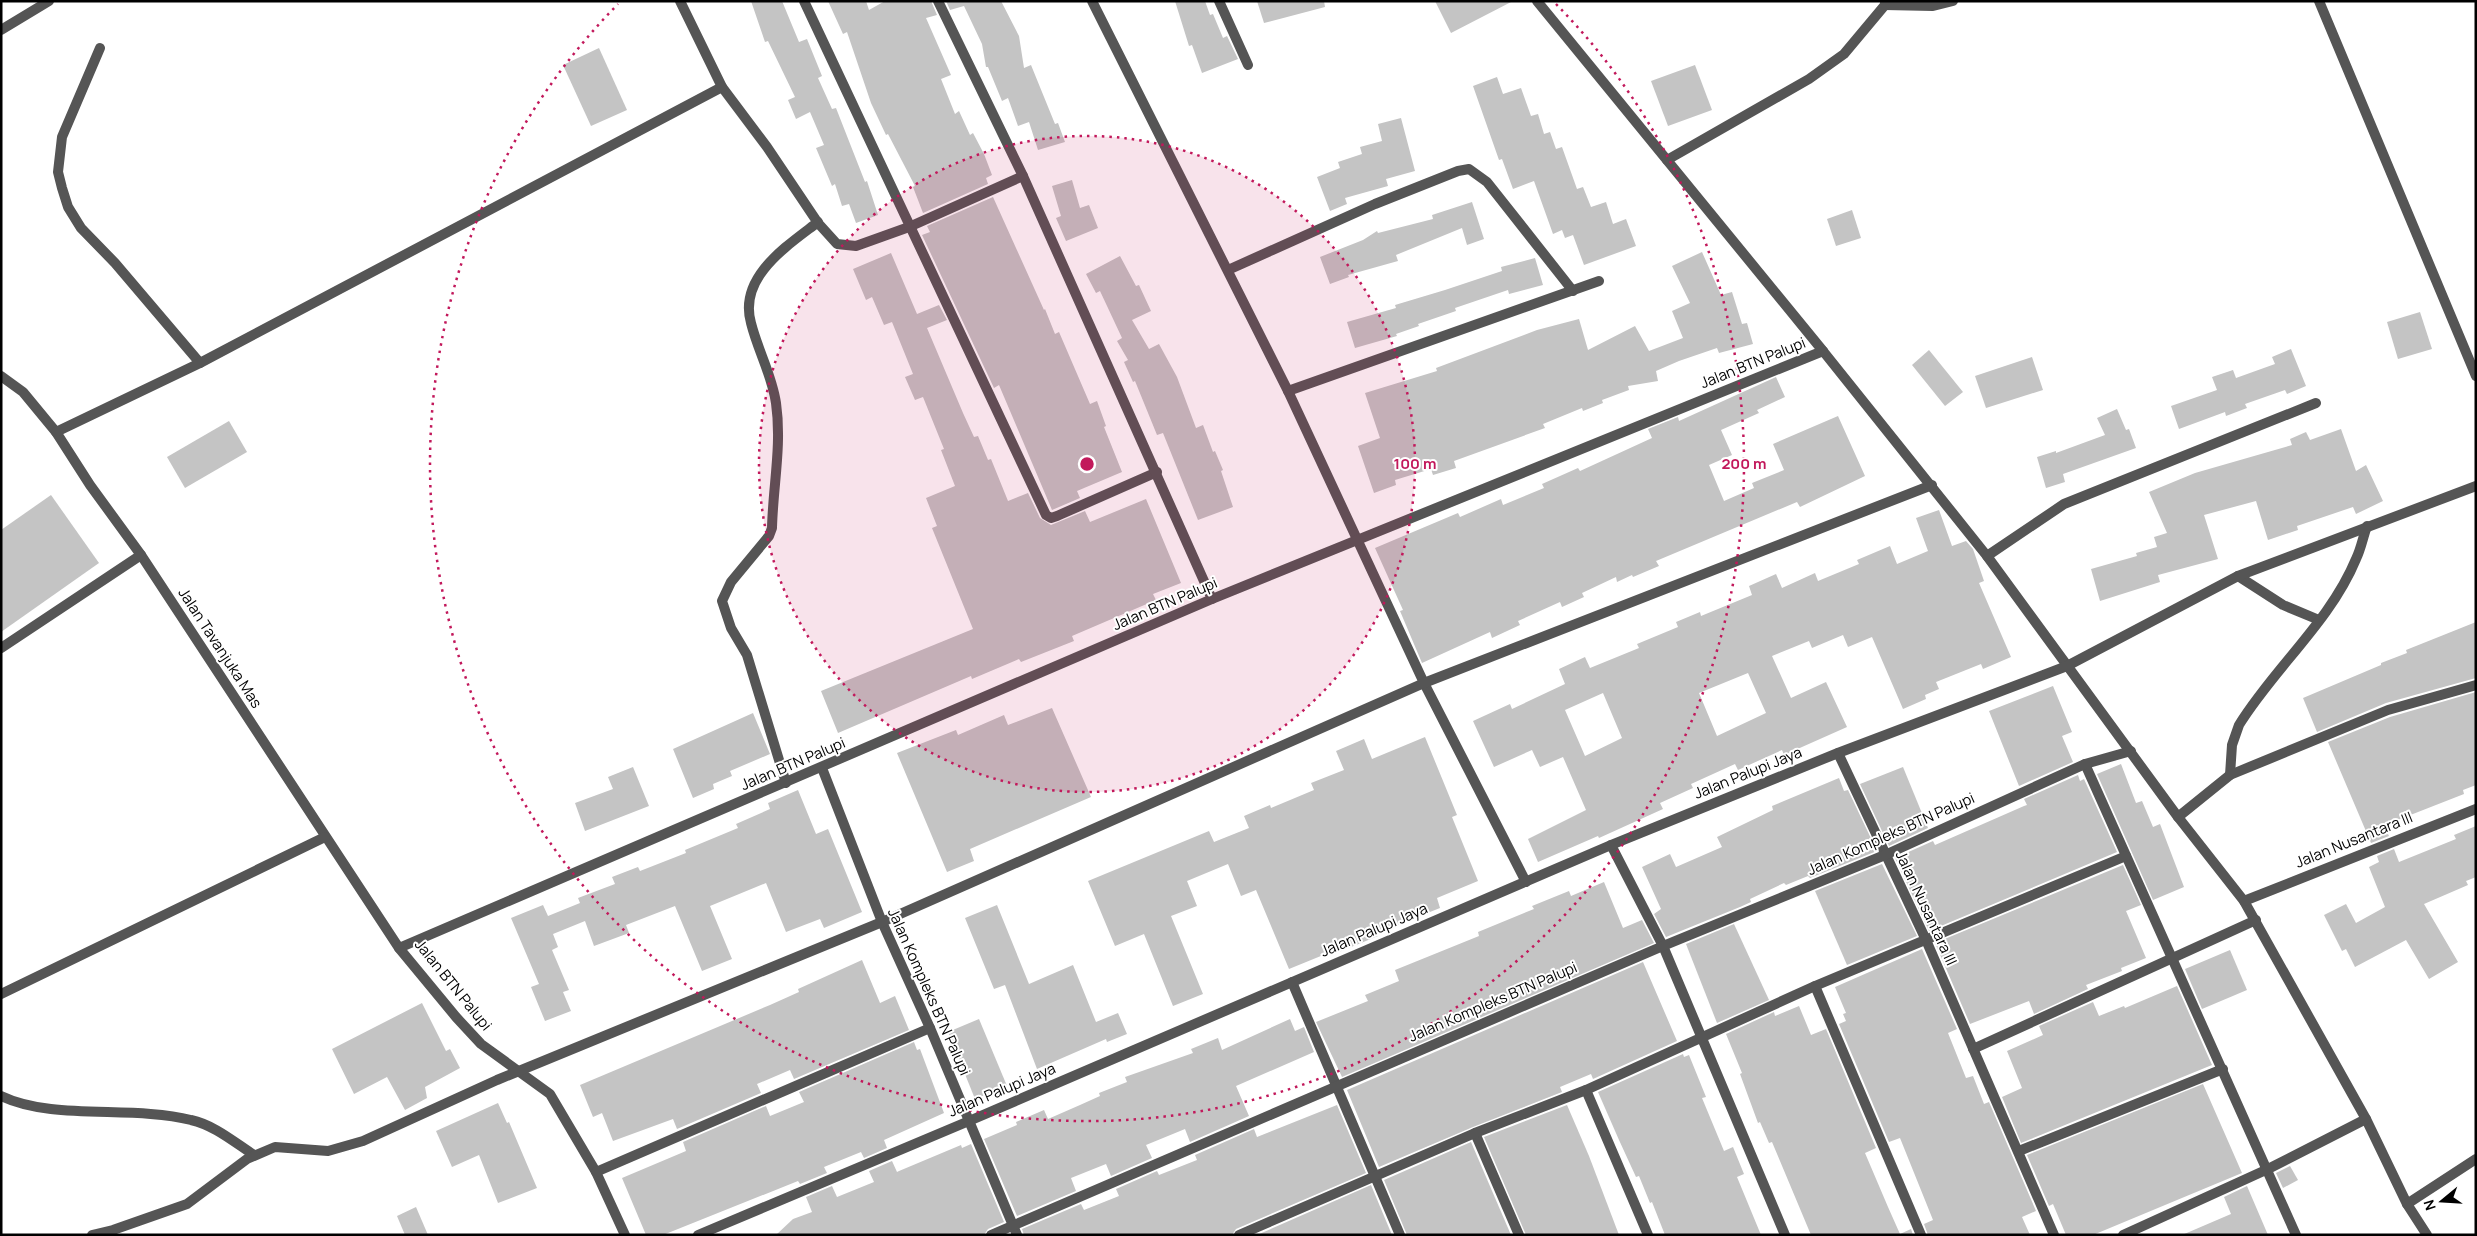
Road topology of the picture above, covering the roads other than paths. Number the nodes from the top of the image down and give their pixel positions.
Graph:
1 (49, 1) edge
2 (680, 1) edge
3 (804, 1) edge
4 (938, 1) edge
5 (1092, 1) edge
6 (1538, 1) edge
7 (1953, 1) edge
8 (2319, 1) edge
9 (1223, 3) edge
10 (1885, 3) edge
11 (1, 30) edge
12 (100, 48) dead end
13 (1248, 65) dead end
14 (722, 87) junction
15 (1667, 160) junction
16 (1023, 176) junction
17 (818, 222) junction
18 (910, 227) junction
19 (1228, 270) junction
20 (1599, 281) dead end
21 (1573, 291) junction
22 (1823, 351) junction
23 (200, 363) junction
24 (1, 376) edge
25 (2476, 376) edge
26 (1288, 391) junction
27 (2316, 403) dead end
28 (56, 432) junction
29 (1157, 472) junction
30 (1932, 485) junction
31 (2476, 486) edge
32 (2367, 526) junction
33 (1359, 540) junction
34 (141, 555) junction
35 (1987, 556) junction
36 (2238, 576) junction
37 (1212, 599) junction
38 (2318, 620) junction
39 (1, 648) edge
40 (2067, 666) junction
41 (1424, 683) junction
42 (2476, 685) edge
43 (2131, 751) junction
44 (1838, 753) junction
45 (2085, 764) junction
46 (822, 768) junction
47 (2230, 775) junction
48 (786, 783) junction
49 (2476, 809) edge
50 (2178, 817) junction
51 (325, 837) junction
52 (1611, 845) junction
53 (1884, 855) junction
54 (2126, 856) junction
55 (1526, 882) junction
56 (2244, 901) junction
57 (2256, 920) junction
58 (882, 922) junction
59 (1926, 940) junction
60 (1662, 946) junction
61 (400, 948) junction
62 (2173, 959) junction
63 (1292, 982) junction
64 (1816, 986) junction
65 (1, 994) edge
66 (930, 1028) junction
67 (1702, 1036) junction
68 (1973, 1049) junction
69 (2223, 1069) junction
70 (521, 1072) junction
71 (1335, 1086) junction
72 (1586, 1090) junction
73 (1, 1096) edge
74 (2366, 1119) junction
75 (969, 1121) junction
76 (1475, 1133) junction
77 (2018, 1151) junction
78 (254, 1155) junction
79 (2476, 1159) edge
80 (2268, 1169) junction
81 (596, 1172) junction
82 (1376, 1176) junction
83 (2407, 1204) junction
84 (1015, 1230) edge
85 (92, 1235) edge
86 (625, 1235) edge
87 (698, 1235) edge
88 (991, 1235) edge
89 (1239, 1235) edge
90 (1400, 1235) edge
91 (1519, 1235) edge
92 (1648, 1235) edge
93 (1785, 1235) edge
94 (1921, 1235) edge
95 (2054, 1235) edge
96 (2123, 1235) edge
97 (2296, 1235) edge
98 (2427, 1235) edge

1 - 11 street
2 - 14 street
3 - 18 street
4 - 16 street
5 - 19 street
6 - 15 street, Jalan BTN Palupi
7 - 10 street
8 - 25 street
9 - 13 street
10 - 15 street
12 - 23 street
14 - 17 street
14 - 23 street
15 - 22 street, Jalan BTN Palupi
16 - 18 street
16 - 29 street
17 - 18 street
17 - 48 street
18 - 29 street
19 - 21 street
19 - 26 street
20 - 21 street
21 - 26 street
22 - 30 street
22 - 33 street, Jalan BTN Palupi
23 - 28 street
24 - 28 street, Jalan Tavanjuka Mas
26 - 33 street
27 - 35 street
28 - 34 street, Jalan Tavanjuka Mas
29 - 37 street
30 - 35 street
30 - 41 street
31 - 32 street, Jalan Palupi Jaya
32 - 36 street, Jalan Palupi Jaya
32 - 38 street
33 - 37 street, Jalan BTN Palupi
33 - 41 street
34 - 39 street
34 - 51 street, Jalan Tavanjuka Mas
35 - 40 street
36 - 38 street
36 - 40 street, Jalan Palupi Jaya
37 - 46 street, Jalan BTN Palupi
38 - 47 street
40 - 43 street
40 - 44 street, Jalan Palupi Jaya
41 - 55 street
41 - 58 street
42 - 47 street
43 - 45 street, Jalan Kompleks BTN Palupi
43 - 50 street
44 - 52 street, Jalan Palupi Jaya
44 - 53 street, Jalan Nusantara III
45 - 53 street, Jalan Kompleks BTN Palupi
45 - 54 street
46 - 48 street, Jalan BTN Palupi
46 - 58 street, Jalan Kompleks BTN Palupi
47 - 50 street
48 - 61 street, Jalan BTN Palupi
49 - 56 street, Jalan Nusantara III
50 - 56 street
51 - 61 street, Jalan Tavanjuka Mas
51 - 65 street
52 - 55 street, Jalan Palupi Jaya
52 - 60 street
53 - 59 street, Jalan Nusantara III
53 - 60 street, Jalan Kompleks BTN Palupi
54 - 59 street
54 - 62 street
55 - 63 street, Jalan Palupi Jaya
56 - 57 street
57 - 62 street
57 - 74 street
58 - 66 street, Jalan Kompleks BTN Palupi
58 - 70 street
59 - 64 street
59 - 68 street, Jalan Nusantara III
60 - 67 street
60 - 71 street, Jalan Kompleks BTN Palupi
61 - 70 street, Jalan BTN Palupi
62 - 68 street
62 - 69 street
63 - 71 street
63 - 75 street, Jalan Palupi Jaya
64 - 67 street
64 - 94 street
66 - 75 street, Jalan Kompleks BTN Palupi
66 - 81 street
67 - 72 street
67 - 93 street
68 - 77 street, Jalan Nusantara III
69 - 77 street
69 - 80 street
70 - 78 street
70 - 81 street, Jalan BTN Palupi
71 - 82 street
71 - 84 street, Jalan Kompleks BTN Palupi
72 - 76 street
72 - 92 street
73 - 78 street
74 - 80 street
74 - 83 street
75 - 84 street, Jalan Kompleks BTN Palupi
75 - 87 street, Jalan Palupi Jaya
76 - 82 street
76 - 91 street
77 - 95 street, Jalan Nusantara III
78 - 85 street
79 - 83 street
80 - 96 street
80 - 97 street
81 - 86 street, Jalan BTN Palupi
82 - 89 street
82 - 90 street
83 - 98 street
84 - 88 street

